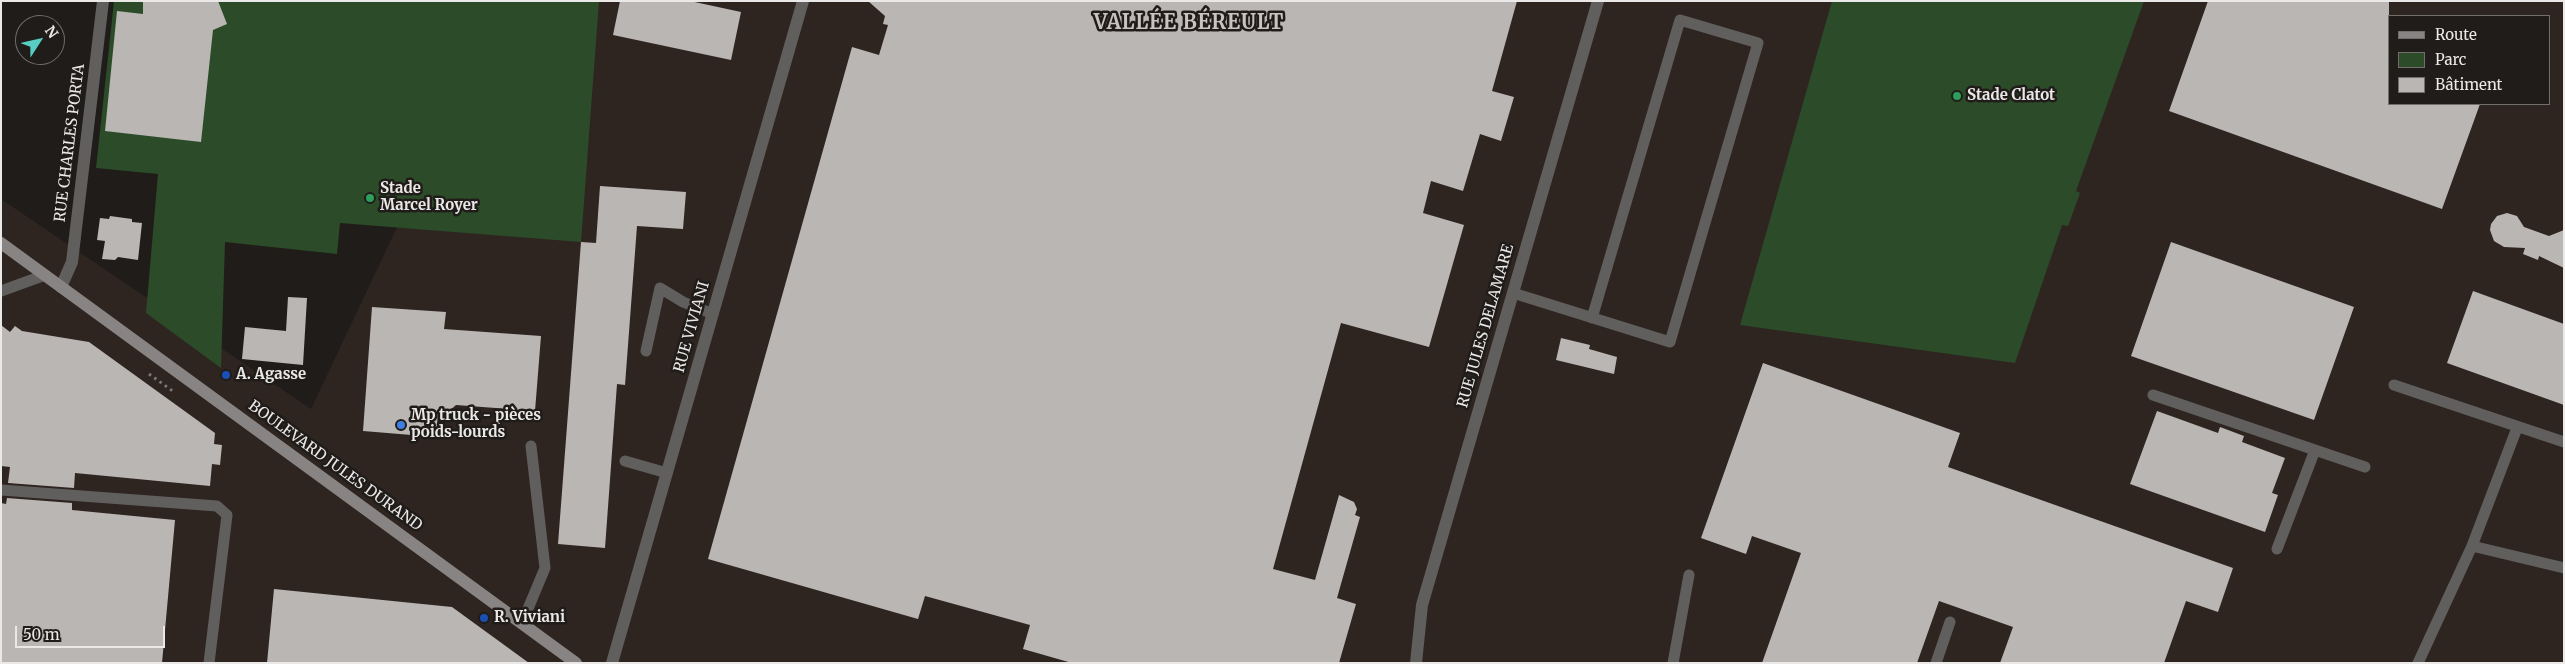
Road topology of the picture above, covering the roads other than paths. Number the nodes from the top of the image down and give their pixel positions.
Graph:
1 (103, 1) edge
2 (803, 1) edge
3 (1598, 1) edge
4 (1, 242) edge
5 (45, 275) junction
6 (61, 287) junction
7 (1, 291) edge
8 (1513, 293) junction
9 (713, 314) junction
10 (1592, 318) junction
11 (646, 351) dead end
12 (2394, 385) dead end
13 (2153, 395) dead end
14 (2518, 428) junction
15 (2564, 442) edge
16 (531, 446) dead end
17 (2315, 450) junction
18 (624, 461) dead end
19 (2365, 467) dead end
20 (667, 473) junction
21 (1, 490) edge
22 (2472, 546) junction
23 (2277, 549) dead end
24 (2564, 568) edge
25 (1689, 575) dead end
26 (1950, 622) dead end
27 (522, 623) junction
28 (208, 663) edge
29 (576, 663) edge
30 (612, 663) edge
31 (1416, 663) edge
32 (1673, 663) edge
33 (1936, 663) edge
34 (2418, 663) edge

1 - 6 street, RUE CHARLES PORTA
2 - 9 street, RUE VIVIANI
3 - 8 street, RUE JULES DELAMARE
4 - 5 main road, BOULEVARD JULES DURAND
5 - 6 main road, BOULEVARD JULES DURAND
5 - 7 lane
6 - 27 main road, BOULEVARD JULES DURAND
8 - 10 lane
8 - 31 street, RUE JULES DELAMARE
9 - 11 lane
9 - 20 street, RUE VIVIANI
10 - 10 lane
12 - 14 lane
13 - 17 lane
14 - 15 lane
14 - 22 lane
16 - 27 lane
17 - 19 lane
17 - 23 lane
18 - 20 lane
20 - 30 street, RUE VIVIANI
21 - 28 lane
22 - 24 lane
22 - 34 lane
25 - 32 lane
26 - 33 lane
27 - 29 main road, BOULEVARD JULES DURAND

